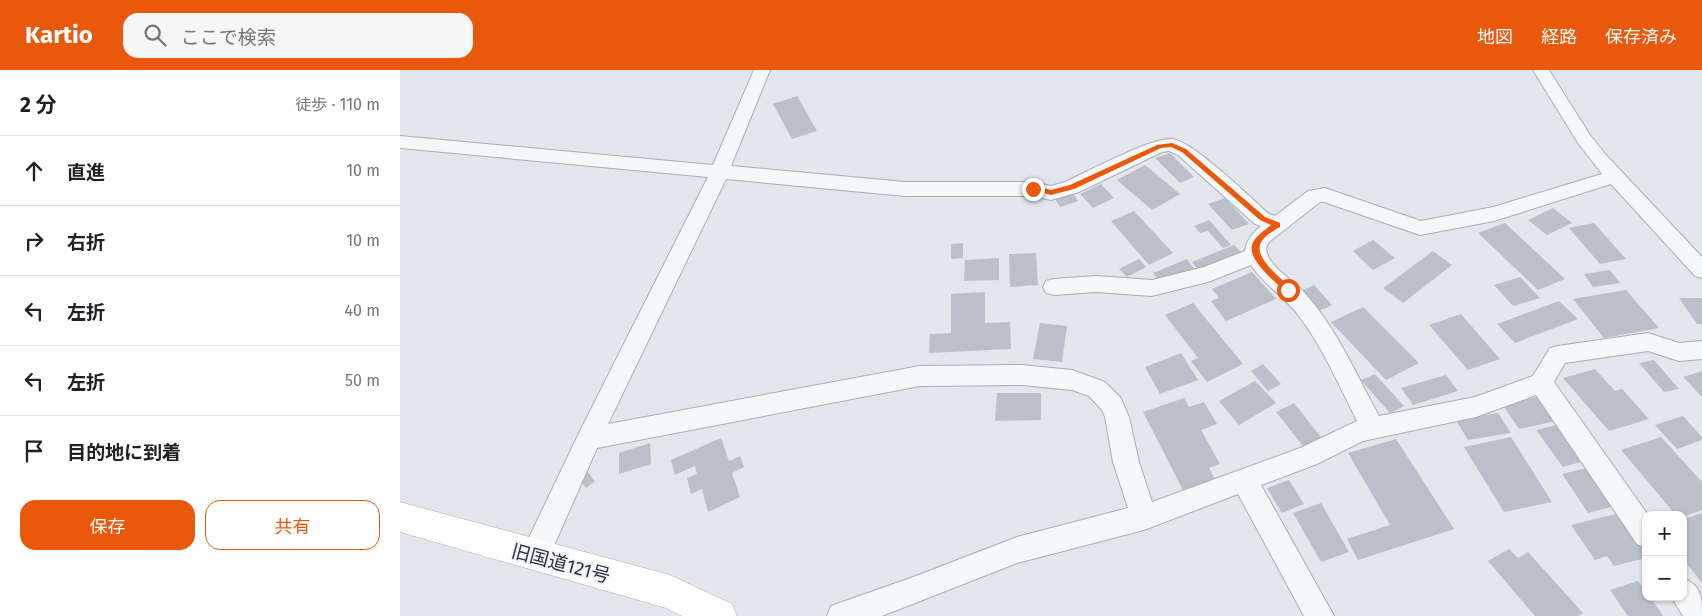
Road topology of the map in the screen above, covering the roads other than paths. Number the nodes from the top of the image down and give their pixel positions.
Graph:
1 (762, 70) edge
2 (1539, 73) edge
3 (400, 142) edge
4 (719, 173) junction
5 (1616, 176) junction
6 (1277, 225) junction
7 (1256, 255) junction
8 (1702, 270) edge
9 (1054, 287) dead end
10 (1702, 350) edge
11 (1540, 383) junction
12 (1373, 428) junction
13 (589, 438) junction
14 (1244, 480) junction
15 (1144, 517) junction
16 (400, 518) edge
17 (1642, 529) edge
18 (534, 556) junction
19 (1687, 598) edge
20 (720, 616) edge
21 (841, 616) edge
22 (1320, 616) edge
23 (1700, 616) edge

1 - 4 street
2 - 5 street
3 - 4 street
4 - 6 street
4 - 13 street
5 - 6 street
5 - 8 street
6 - 7 street
7 - 9 street
7 - 12 street
10 - 11 street
11 - 12 street
11 - 17 street
12 - 14 street
13 - 15 street
13 - 18 street
14 - 15 street
14 - 22 street
15 - 21 street
16 - 18 street, 旧国道121号
18 - 20 street, 旧国道121号
19 - 23 street

